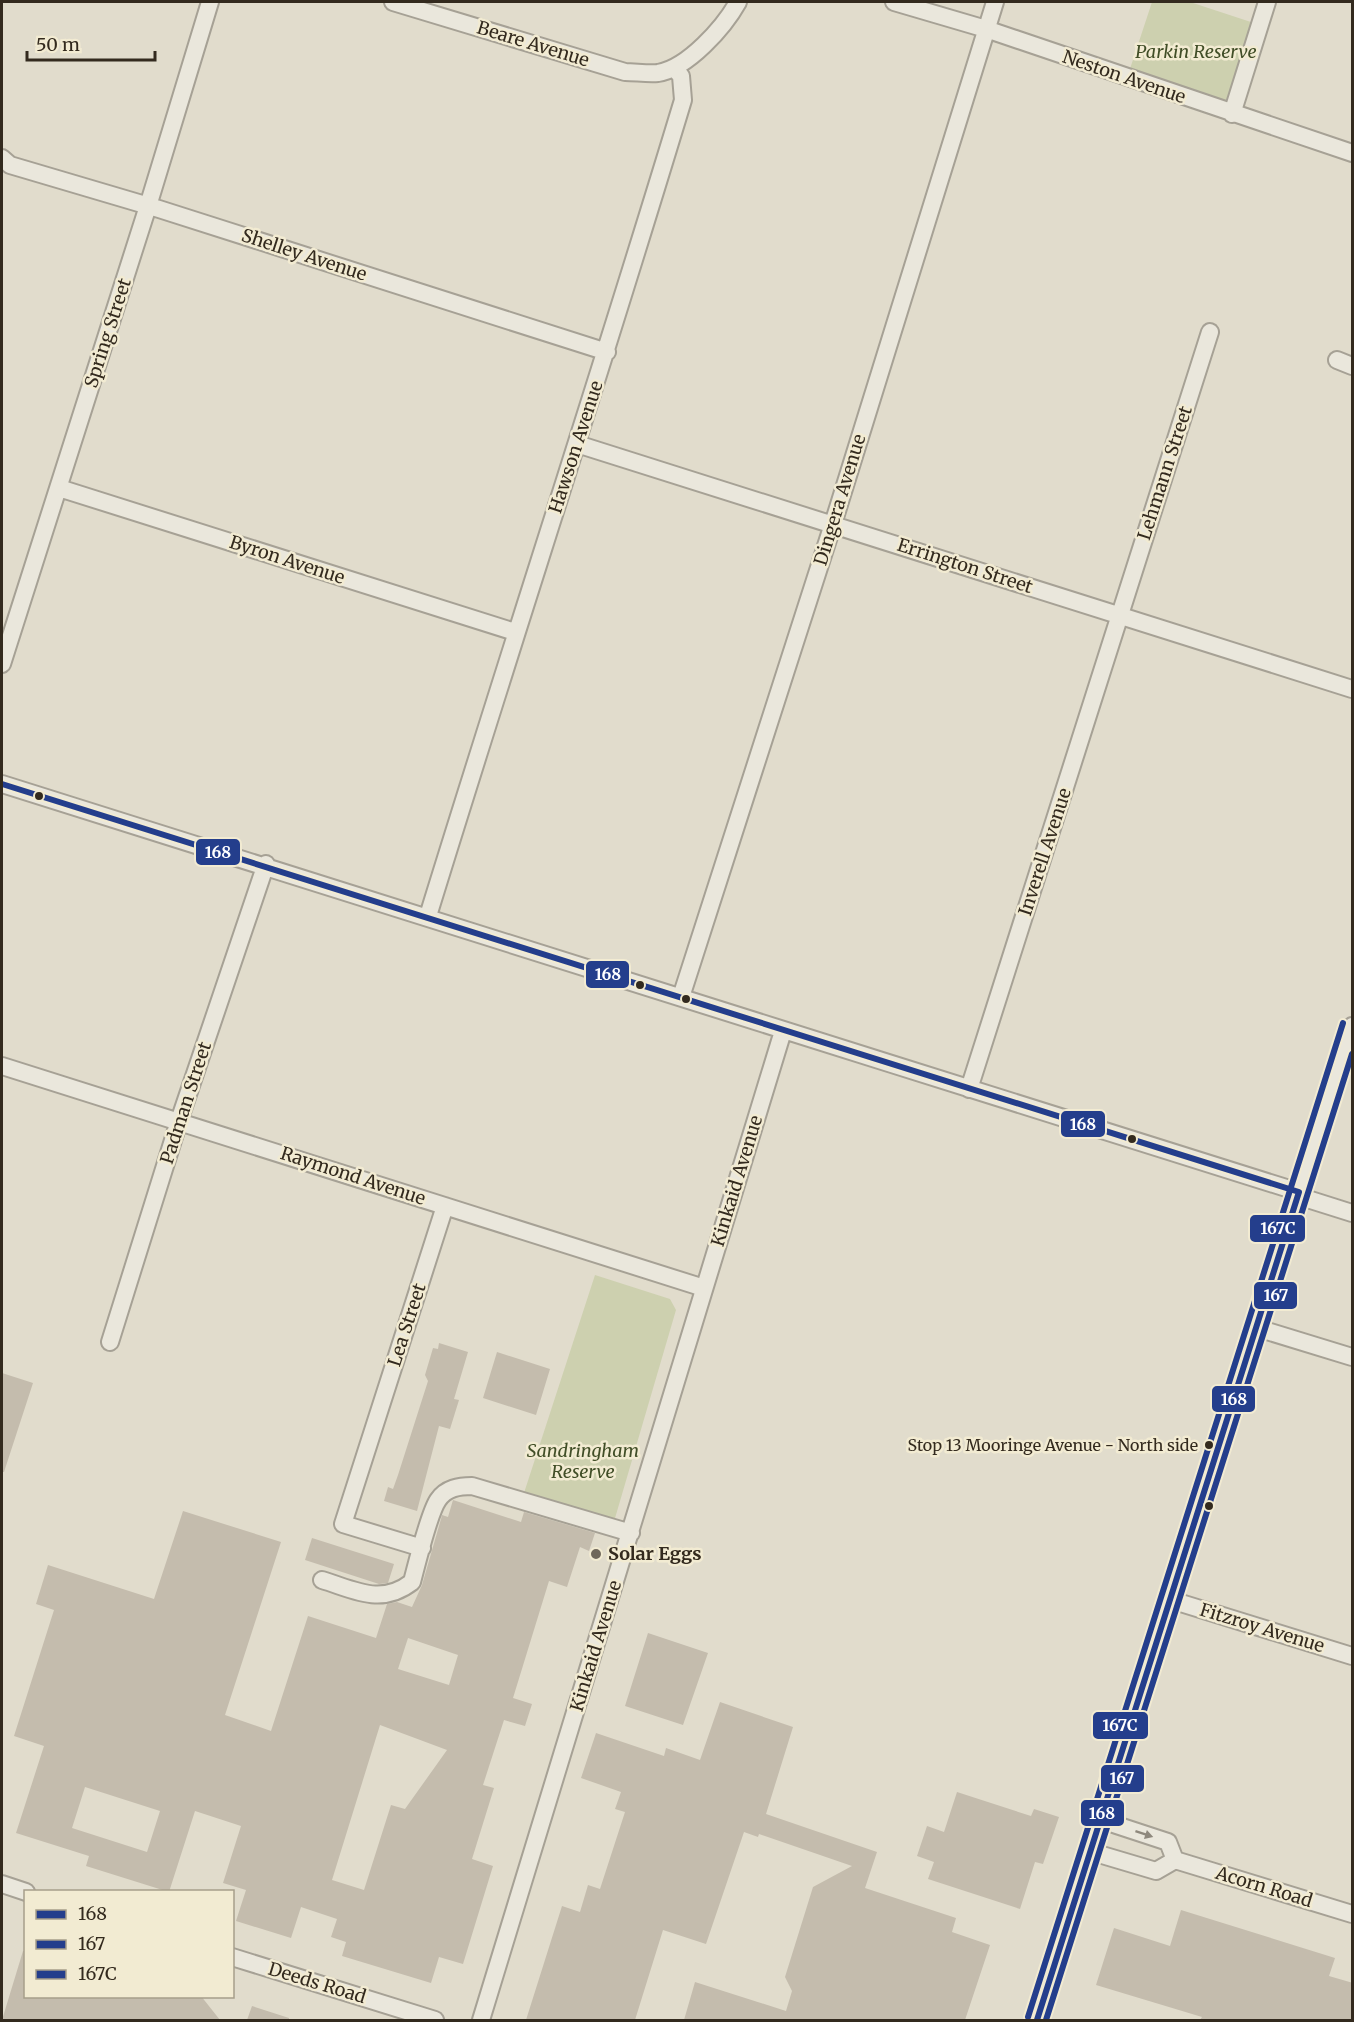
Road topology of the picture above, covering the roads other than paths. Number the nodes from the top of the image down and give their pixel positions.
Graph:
1 (210, 2) edge
2 (393, 2) edge
3 (738, 2) edge
4 (894, 2) edge
5 (995, 2) edge
6 (1267, 2) edge
7 (986, 29) junction
8 (674, 68) junction
9 (1232, 114) junction
10 (1353, 153) edge
11 (2, 158) edge
12 (148, 206) junction
13 (1210, 332) dead end
14 (607, 352) junction
15 (577, 444) junction
16 (59, 488) junction
17 (833, 524) junction
18 (1120, 615) junction
19 (515, 632) junction
20 (2, 664) edge
21 (1353, 689) edge
22 (2, 783) edge
23 (266, 864) junction
24 (428, 916) junction
25 (681, 997) junction
26 (1353, 1026) edge
27 (783, 1031) junction
28 (2, 1066) edge
29 (969, 1089) junction
30 (179, 1121) junction
31 (1299, 1194) junction
32 (445, 1206) junction
33 (1353, 1213) edge
34 (704, 1288) junction
35 (1257, 1328) junction
36 (110, 1342) dead end
37 (1353, 1357) edge
38 (631, 1533) junction
39 (422, 1548) junction
40 (322, 1580) dead end
41 (1171, 1600) junction
42 (1353, 1656) edge
43 (1101, 1820) junction
44 (1092, 1852) junction
45 (1175, 1860) junction
46 (2, 1884) edge
47 (24, 1891) edge
48 (1353, 1914) edge
49 (234, 1958) edge
50 (435, 2020) edge
51 (481, 2020) edge
52 (1037, 2020) edge

1 - 12 street, Spring Street
2 - 8 street, Beare Avenue
3 - 8 street
4 - 7 street, Neston Avenue
5 - 7 street, Dingera Avenue
6 - 9 street
7 - 9 street, Neston Avenue
7 - 17 street, Dingera Avenue
8 - 14 street, Hawson Avenue
9 - 10 street, Neston Avenue
11 - 12 street, Shelley Avenue
12 - 14 street, Shelley Avenue
12 - 16 street, Spring Street
13 - 18 street, Lehmann Street
14 - 15 street, Hawson Avenue
15 - 17 street, Errington Street
15 - 19 street, Hawson Avenue
16 - 19 street, Byron Avenue
16 - 20 street, Spring Street
17 - 18 street, Errington Street
17 - 25 street, Dingera Avenue
18 - 21 street, Errington Street
18 - 29 street, Inverell Avenue
19 - 24 street, Hawson Avenue
22 - 23 street
23 - 24 street
23 - 30 street, Padman Street
24 - 25 street
25 - 27 street
26 - 31 street
27 - 29 street
27 - 34 street, Kinkaid Avenue
28 - 30 street, Raymond Avenue
29 - 31 street
30 - 32 street, Raymond Avenue
30 - 36 street, Padman Street
31 - 33 street
31 - 35 street
32 - 34 street, Raymond Avenue
32 - 39 street, Lea Street
34 - 38 street, Kinkaid Avenue
35 - 37 street
35 - 41 street
38 - 39 street
38 - 51 street, Kinkaid Avenue
39 - 40 street
41 - 42 street, Fitzroy Avenue
41 - 43 street
43 - 44 street
43 -> 45 street
44 - 45 street
44 - 52 street
45 - 48 street, Acorn Road
46 - 47 street
49 - 50 street, Deeds Road

